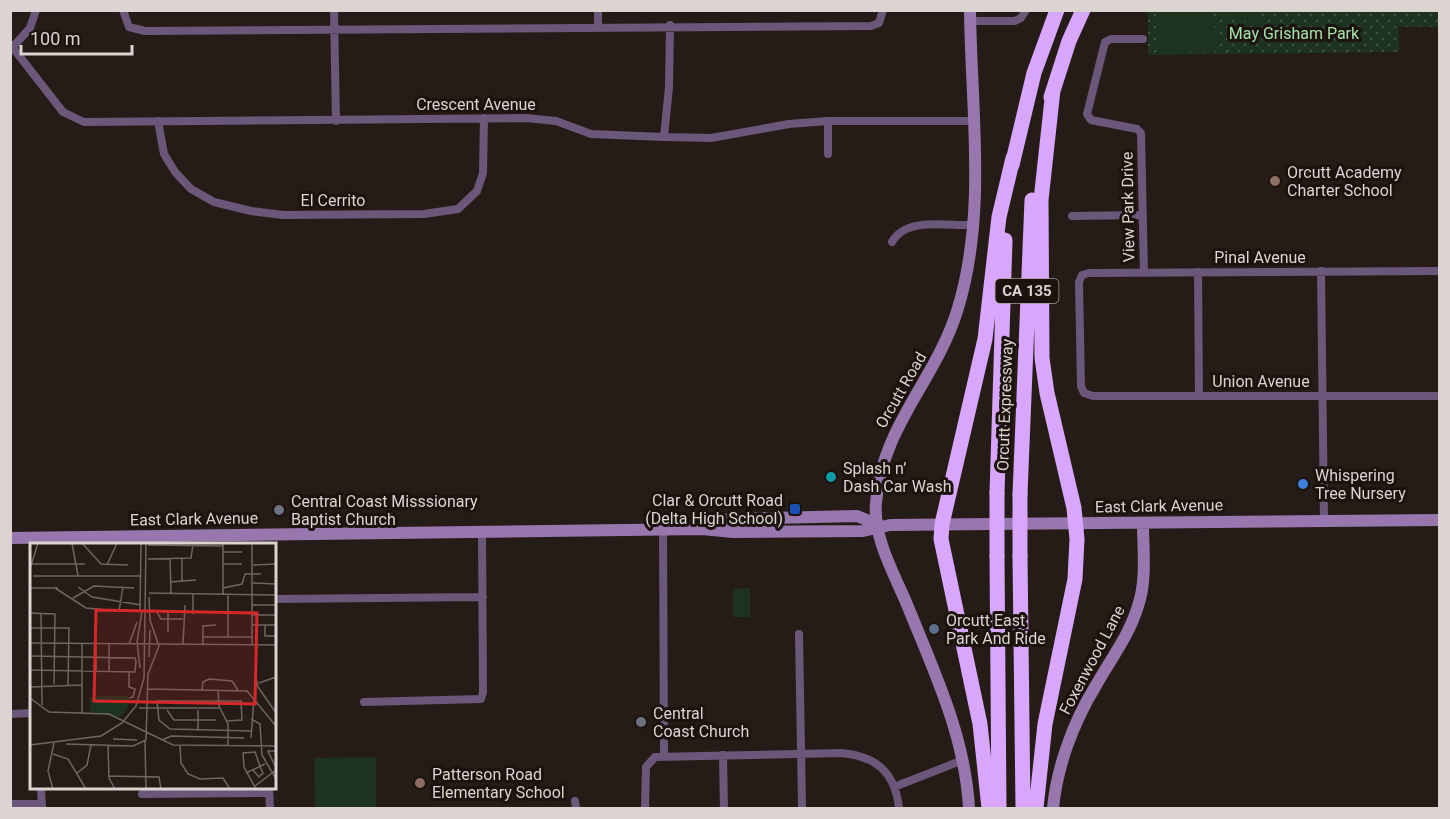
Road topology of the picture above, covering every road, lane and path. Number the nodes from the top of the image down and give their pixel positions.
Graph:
1 (36, 10) edge
2 (123, 10) edge
3 (334, 10) edge
4 (598, 10) edge
5 (883, 10) edge
6 (1026, 10) edge
7 (1057, 10) edge
8 (1083, 10) edge
9 (970, 16) edge
10 (670, 25) junction
11 (598, 26) junction
12 (335, 30) junction
13 (1143, 39) dead end
14 (12, 46) edge
15 (1053, 90) junction
16 (484, 118) junction
17 (158, 121) junction
18 (336, 121) junction
19 (973, 121) junction
20 (828, 122) junction
21 (664, 137) junction
22 (828, 154) dead end
23 (1012, 158) junction
24 (1143, 215) junction
25 (1072, 216) dead end
26 (972, 225) junction
27 (892, 242) dead end
28 (1440, 271) edge
29 (1198, 272) junction
30 (1321, 272) junction
31 (1144, 273) junction
32 (1084, 393) joint
33 (1199, 396) junction
34 (1322, 396) junction
35 (1440, 396) edge
36 (1324, 520) junction
37 (1440, 520) edge
38 (1077, 523) junction
39 (1143, 523) junction
40 (942, 524) junction
41 (879, 525) junction
42 (663, 529) junction
43 (483, 532) junction
44 (10, 538) edge
45 (38, 541) edge
46 (483, 597) junction
47 (276, 599) edge
48 (799, 634) dead end
49 (363, 702) dead end
50 (10, 714) edge
51 (30, 714) edge
52 (723, 754) junction
53 (802, 754) junction
54 (664, 755) junction
55 (963, 760) junction
56 (894, 787) junction
57 (41, 789) edge
58 (269, 790) edge
59 (142, 794) dead end
60 (10, 804) edge
61 (42, 806) edge
62 (802, 806) dead end
63 (270, 808) edge
64 (645, 808) edge
65 (724, 808) edge
66 (900, 808) edge
67 (969, 808) edge
68 (989, 808) edge
69 (999, 808) edge
70 (1023, 808) edge
71 (1035, 808) edge
72 (1053, 808) edge

1 - 14 street
2 - 12 street
3 - 12 street
4 - 11 street
5 - 10 street
6 - 9 street
7 - 23 highway, Orcutt Expressway / CA 135
8 - 15 highway, Orcutt Expressway / CA 135
9 - 19 main road, Orcutt Road
10 - 11 street
10 - 21 street
11 - 12 street
12 - 18 street
13 - 24 street, View Park Drive
14 - 17 street, Crescent Avenue
15 - 38 highway
15 - 70 highway, Orcutt Expressway / CA 135, bridge
16 - 17 street, El Cerrito
16 - 18 street, Crescent Avenue
16 - 21 street, Crescent Avenue
17 - 18 street, Crescent Avenue
19 - 20 street, Crescent Avenue
19 - 26 main road, Orcutt Road
20 - 21 street, Crescent Avenue
20 - 22 street
23 - 40 highway
23 - 69 highway, Orcutt Expressway / CA 135, bridge
24 - 25 street
24 - 31 street, View Park Drive
26 - 27 street
26 - 41 main road, Orcutt Road
28 - 30 street, Pinal Avenue
29 - 30 street, Pinal Avenue
29 - 31 street, Pinal Avenue
29 - 33 street
30 - 34 street
31 - 32 street, Pinal Avenue
32 - 33 street, Union Avenue
33 - 34 street, Union Avenue
34 - 35 street, Union Avenue
34 - 36 street
36 - 37 main road, East Clark Avenue
36 - 39 main road, East Clark Avenue
38 - 39 main road, East Clark Avenue
38 - 40 main road, East Clark Avenue
38 - 71 highway
39 - 72 main road, Foxenwood Lane
40 - 41 main road, East Clark Avenue
40 - 68 highway
41 - 42 main road, East Clark Avenue
41 - 55 main road, Orcutt Road
42 - 43 main road, East Clark Avenue
42 - 54 street
43 - 45 main road, East Clark Avenue
43 - 46 street
44 - 45 main road, East Clark Avenue
46 - 47 street
46 - 49 street
48 - 53 street
50 - 51 street
52 - 53 street
52 - 54 street
52 - 65 street
53 - 56 street
53 - 62 street
54 - 64 street
55 - 56 street
55 - 67 main road, Orcutt Road
56 - 66 street
57 - 61 street
58 - 59 street
58 - 63 street
60 - 61 street

